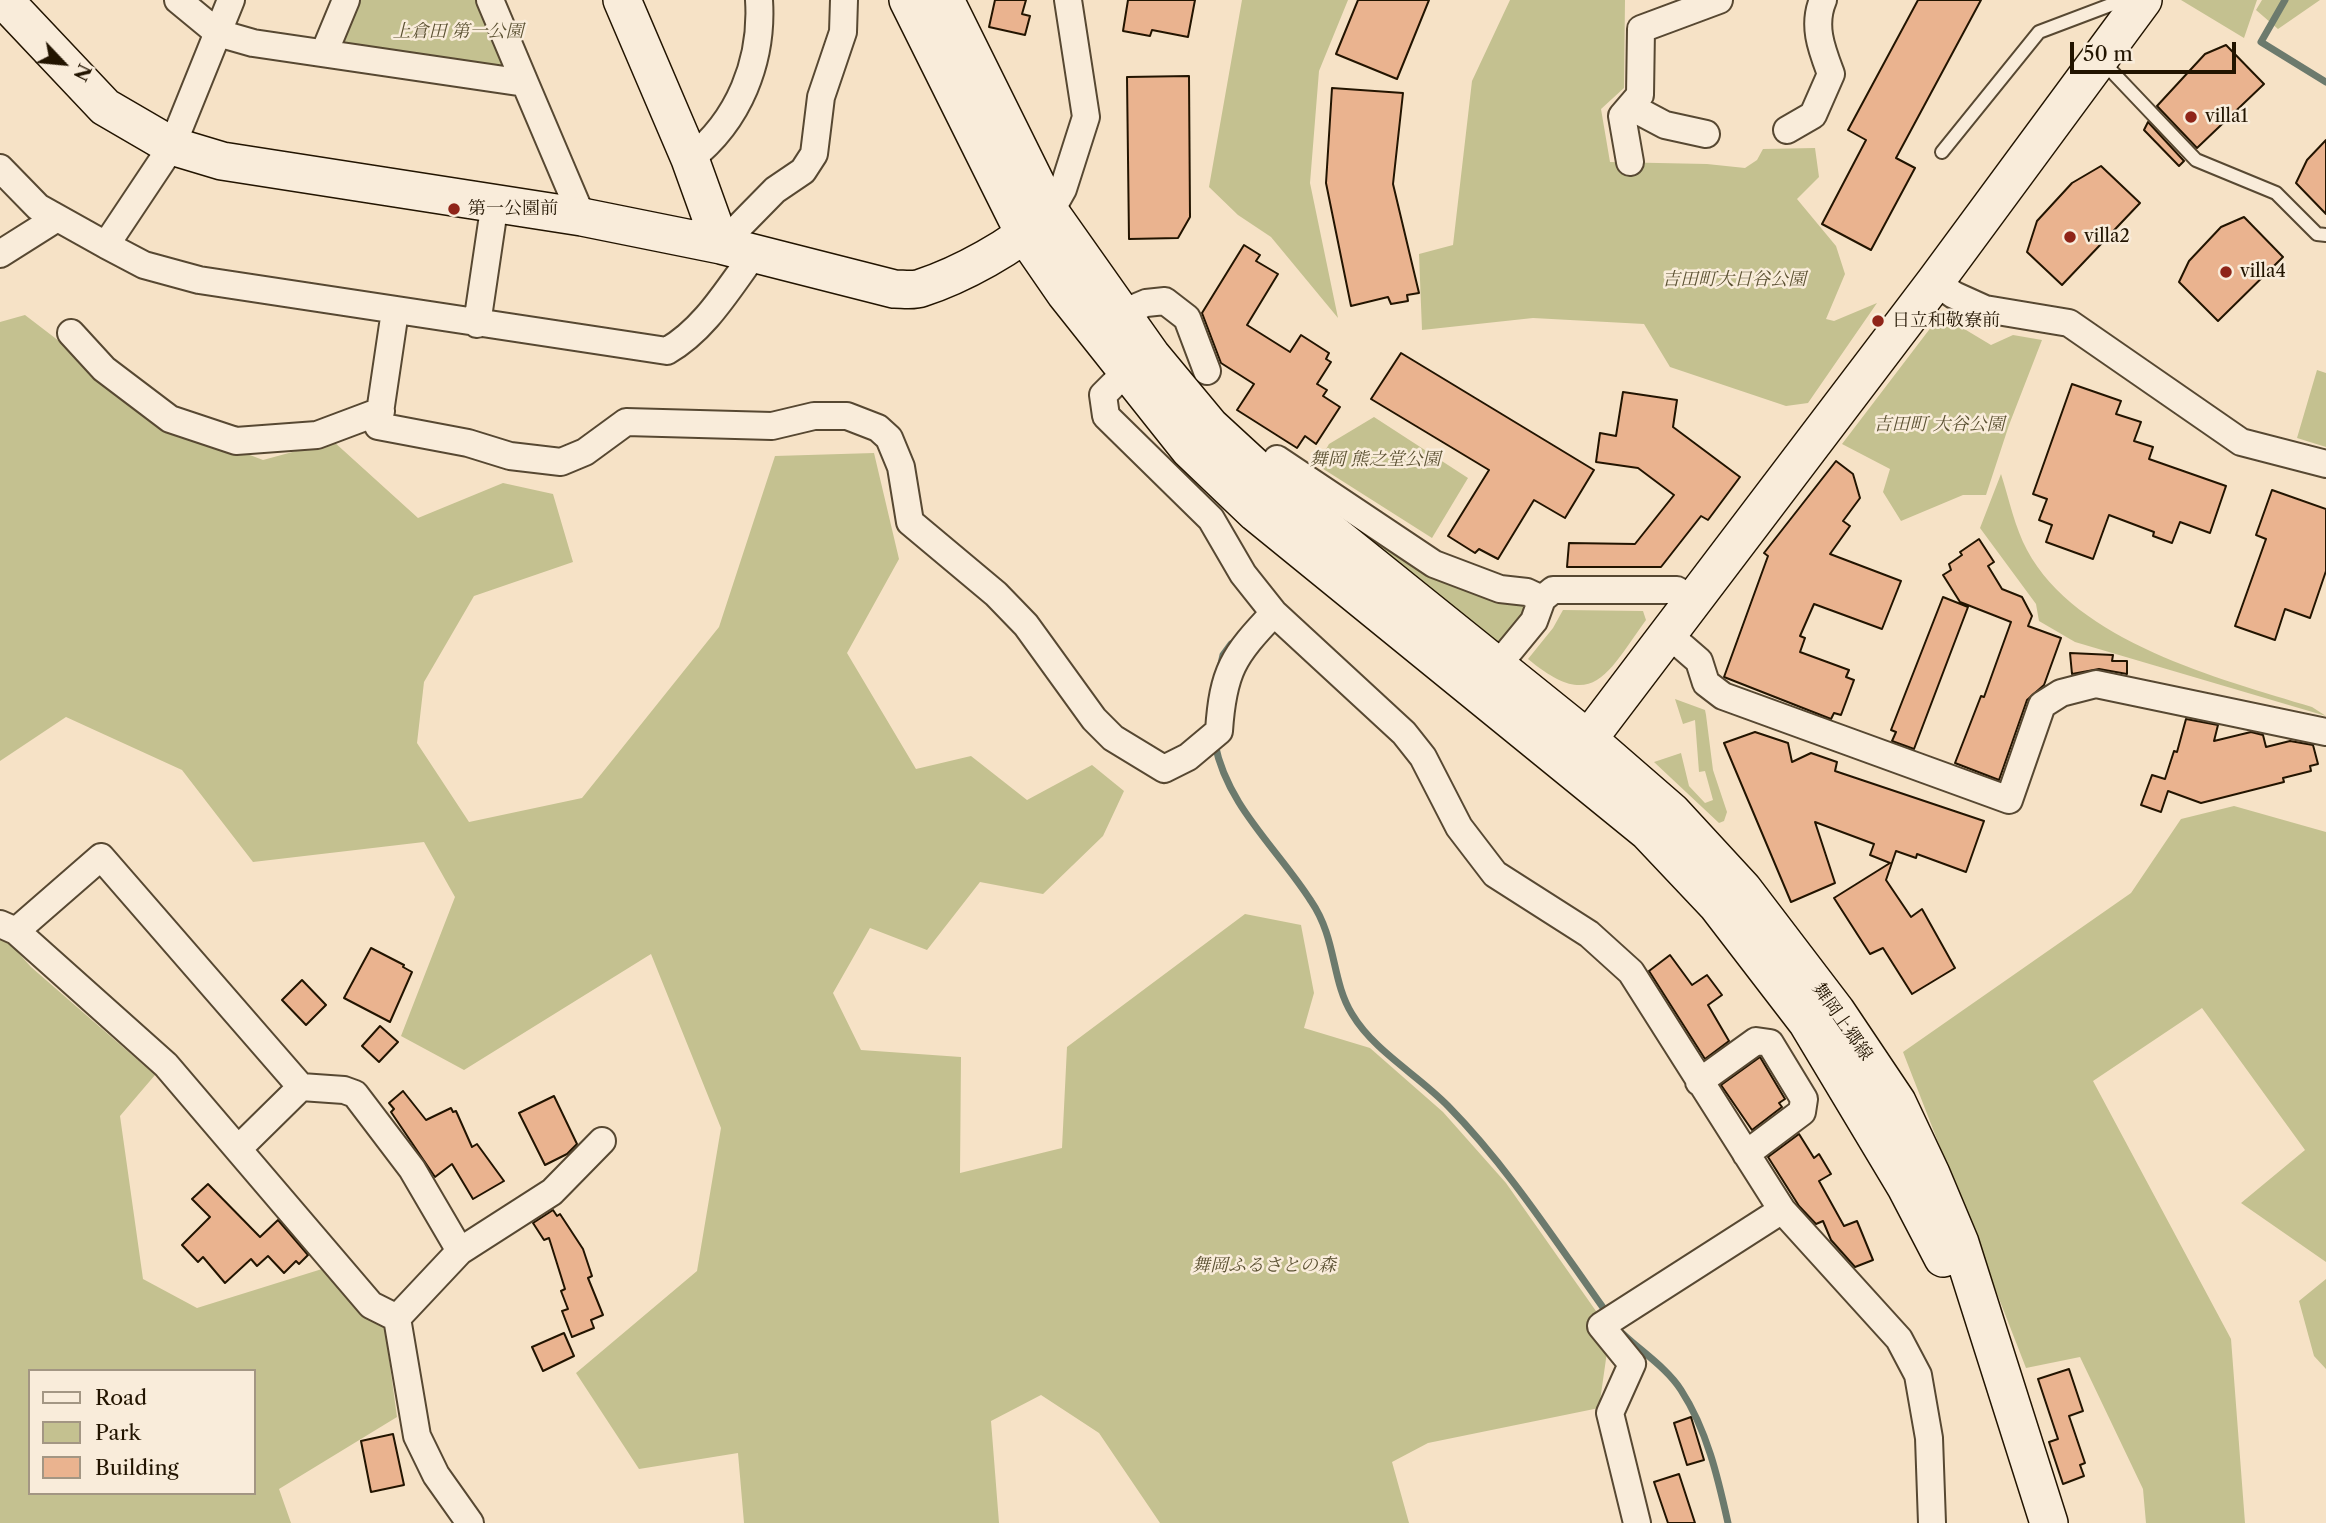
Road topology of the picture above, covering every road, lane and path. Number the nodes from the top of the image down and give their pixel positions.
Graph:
1 (4, 0) edge
2 (178, 0) edge
3 (231, 0) edge
4 (346, 0) edge
5 (490, 0) edge
6 (622, 0) edge
7 (759, 0) edge
8 (844, 0) edge
9 (908, 0) edge
10 (945, 0) edge
11 (1068, 0) edge
12 (1719, 0) edge
13 (1823, 0) edge
14 (2135, 0) edge
15 (2143, 0) edge
16 (1656, 12) edge
17 (218, 33) junction
18 (324, 53) junction
19 (2099, 58) junction
20 (525, 83) junction
21 (1632, 107) junction
22 (1787, 130) dead end
23 (1706, 134) dead end
24 (172, 146) junction
25 (1942, 152) dead end
26 (690, 159) junction
27 (1630, 162) dead end
28 (0, 168) edge
29 (495, 202) junction
30 (582, 217) junction
31 (57, 218) junction
32 (1038, 224) junction
33 (2326, 235) edge
34 (106, 245) junction
35 (737, 250) junction
36 (0, 254) edge
37 (1935, 282) junction
38 (395, 311) junction
39 (1122, 313) junction
40 (477, 324) junction
41 (71, 333) dead end
42 (1207, 371) dead end
43 (1126, 372) junction
44 (381, 411) junction
45 (1277, 459) dead end
46 (2326, 464) edge
47 (1542, 599) junction
48 (1693, 601) junction
49 (1274, 613) junction
50 (1669, 635) junction
51 (1497, 666) junction
52 (2326, 732) edge
53 (1578, 752) junction
54 (8, 927) edge
55 (1699, 1082) junction
56 (301, 1087) junction
57 (602, 1141) dead end
58 (238, 1149) junction
59 (1746, 1154) junction
60 (1782, 1210) junction
61 (460, 1251) junction
62 (397, 1318) junction
63 (470, 1523) edge
64 (1637, 1523) edge
65 (1932, 1523) edge
66 (2049, 1523) edge

1 - 24 street
2 - 17 street
3 - 17 street
4 - 18 street
5 - 20 street
6 - 26 street
7 - 26 street
8 - 35 street
9 - 32 street
10 - 32 street
11 - 32 street
12 - 16 street
13 - 22 street
14 - 25 lane
15 - 19 street
16 - 21 street
17 - 18 street
17 - 24 street
18 - 20 street
19 - 33 lane
19 - 37 street
20 - 30 street
21 - 23 street
21 - 27 street
24 - 29 street
24 - 34 street
26 - 35 street
28 - 31 street
29 - 30 street
29 - 40 street
30 - 35 street
31 - 34 street
31 - 36 street
32 - 35 street
32 - 39 street
32 - 43 street
34 - 38 street
35 - 40 street
37 - 46 street
37 - 48 street
38 - 40 street
38 - 44 street
39 - 42 street
39 - 51 street
41 - 44 street
43 - 49 street
43 - 53 street
44 - 49 street
45 - 47 street
47 - 48 street
47 - 51 street
48 - 50 street
49 - 55 street
50 - 52 street
50 - 53 street
51 - 53 street
53 - 66 street, 舞岡上郷線
54 - 56 street
54 - 58 street
55 - 59 street
55 - 59 street
56 - 58 street
56 - 61 street
57 - 61 street
58 - 62 street
59 - 60 street
60 - 64 street
60 - 65 street
61 - 62 street
62 - 63 street

